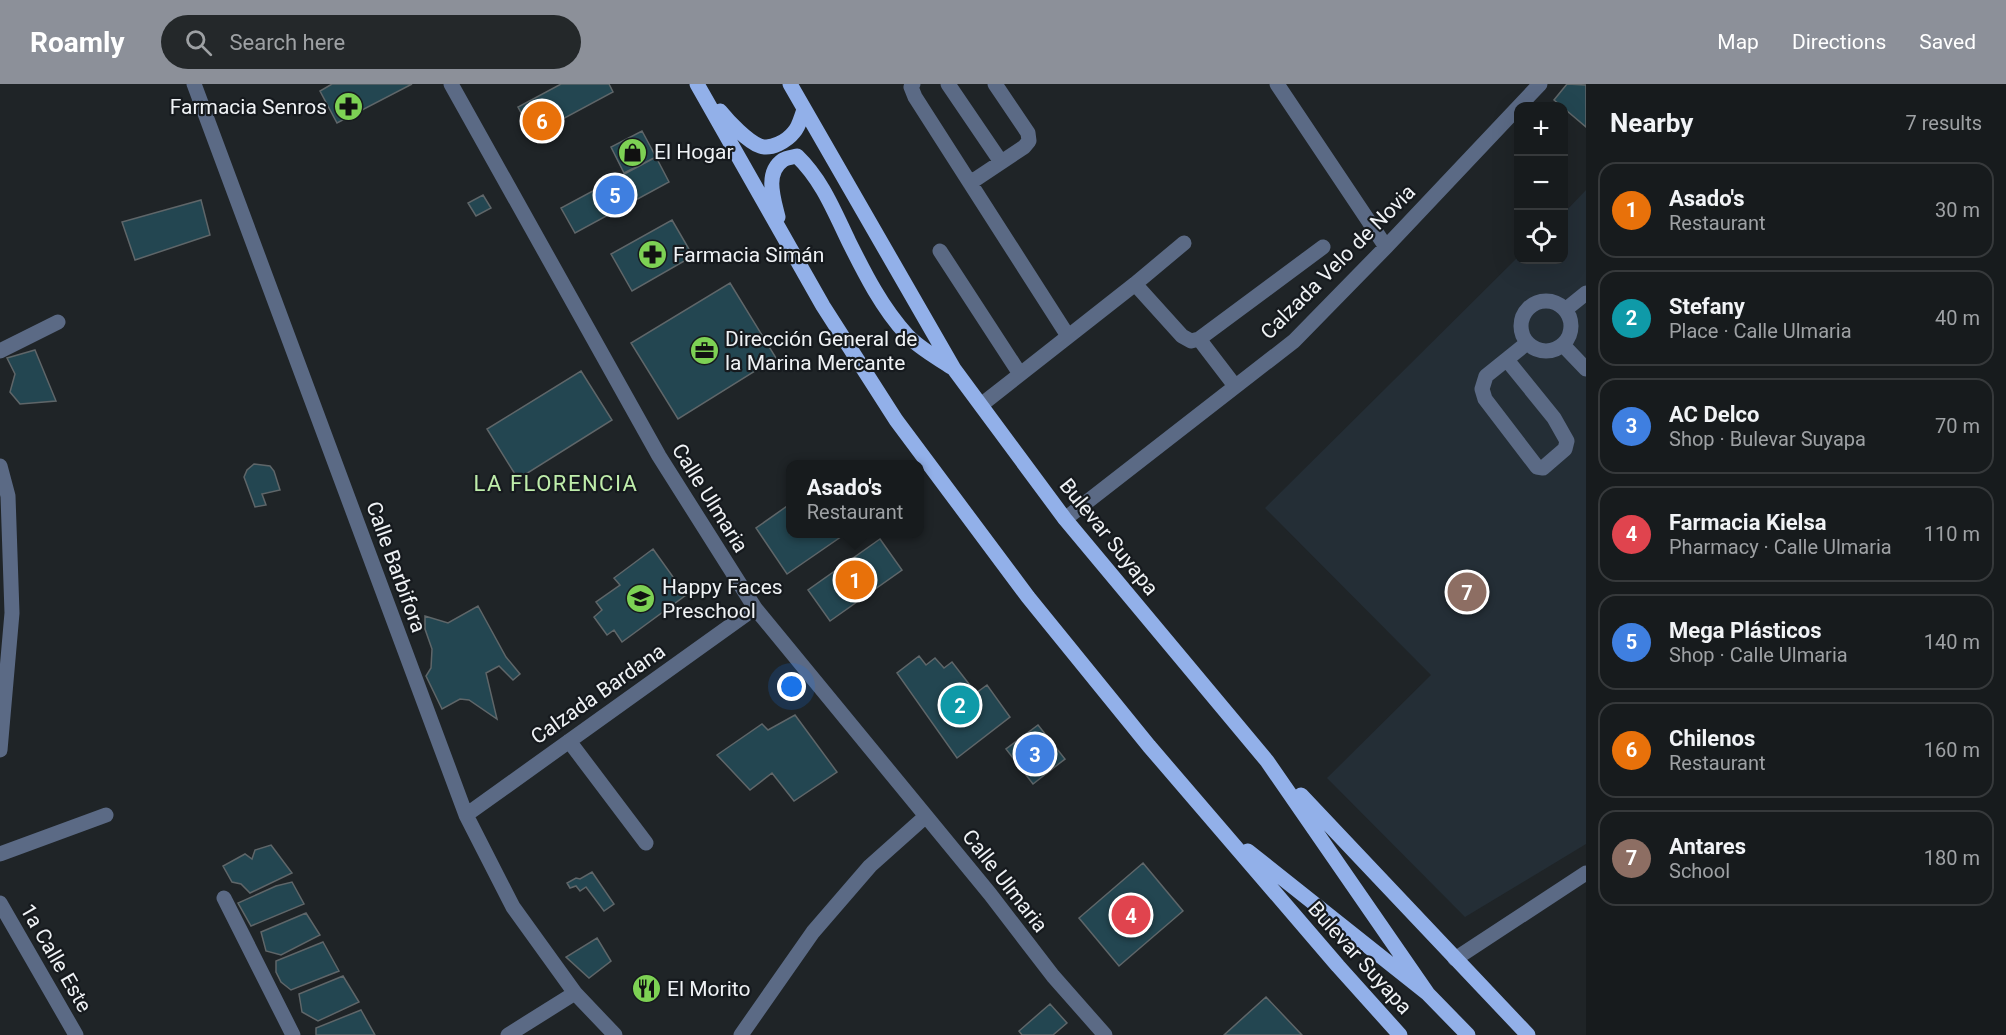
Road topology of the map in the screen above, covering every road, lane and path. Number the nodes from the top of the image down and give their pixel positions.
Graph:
1 (194, 84) edge
2 (790, 84) edge
3 (913, 84) edge
4 (948, 84) edge
5 (995, 84) edge
6 (1277, 84) edge
7 (1540, 84) edge
8 (698, 85) edge
9 (457, 86) edge
10 (801, 98) edge
11 (1001, 162) junction
12 (970, 183) junction
13 (784, 238) junction
14 (1184, 243) dead end
15 (1386, 247) junction
16 (1323, 248) dead end
17 (939, 251) dead end
18 (1135, 284) junction
19 (1586, 293) edge
20 (1565, 310) junction
21 (58, 322) dead end
22 (1068, 336) junction
23 (1199, 339) junction
24 (1527, 343) junction
25 (1563, 345) junction
26 (0, 351) edge
27 (1507, 360) junction
28 (1585, 366) edge
29 (954, 369) junction
30 (1020, 374) junction
31 (1235, 386) junction
32 (981, 405) junction
33 (0, 466) edge
34 (1065, 519) junction
35 (6, 598) edge
36 (755, 608) junction
37 (569, 741) junction
38 (0, 750) edge
39 (1267, 761) junction
40 (106, 815) dead end
41 (466, 815) junction
42 (926, 816) junction
43 (1219, 828) junction
44 (646, 843) dead end
45 (0, 854) edge
46 (1586, 873) edge
47 (224, 898) dead end
48 (0, 903) edge
49 (1455, 959) junction
50 (575, 993) junction
51 (1428, 994) junction
52 (76, 1035) edge
53 (293, 1035) edge
54 (508, 1035) edge
55 (615, 1035) edge
56 (741, 1035) edge
57 (1105, 1035) edge
58 (1400, 1035) edge
59 (1468, 1035) edge
60 (1528, 1035) edge

1 - 41 street, Calle Barbifora
2 - 10 main road, Bulevar Suyapa
3 - 12 street
4 - 11 street
5 - 11 street
6 - 15 street
7 - 15 street, Calzada Velo de Novia
8 - 10 main road
8 - 13 main road, Bulevar Suyapa
9 - 36 street, Calle Ulmaria
10 - 29 main road, Bulevar Suyapa
11 - 12 street
12 - 22 street
13 - 29 main road
13 - 43 main road, Bulevar Suyapa
14 - 18 street
15 - 31 street, Calzada Velo de Novia
16 - 23 street
17 - 30 street
18 - 22 street
18 - 23 street
19 - 20 street
20 - 24 street
20 - 25 street
21 - 26 street
22 - 30 street
23 - 31 street
24 - 25 street
24 - 27 street
25 - 28 street
27 - 27 street
29 - 32 main road, Bulevar Suyapa
30 - 32 street
31 - 34 street, Calzada Velo de Novia
32 - 34 main road, Bulevar Suyapa
33 - 35 street
34 - 39 main road, Bulevar Suyapa
35 - 38 street
36 - 37 street, Calzada Bardana
36 - 42 street, Calle Ulmaria
37 - 41 street, Calzada Bardana
37 - 44 street
39 - 49 main road
39 - 51 main road, Bulevar Suyapa
40 - 45 street
41 - 50 street, Calle Barbifora
42 - 56 street
42 - 57 street, Calle Ulmaria
43 - 51 main road, Bulevar Suyapa
43 - 58 main road, Bulevar Suyapa
46 - 49 street
47 - 53 street
48 - 52 street, 1a Calle Este
49 - 60 main road
50 - 54 street
50 - 55 street, Calle Barbifora
51 - 59 main road, Bulevar Suyapa

